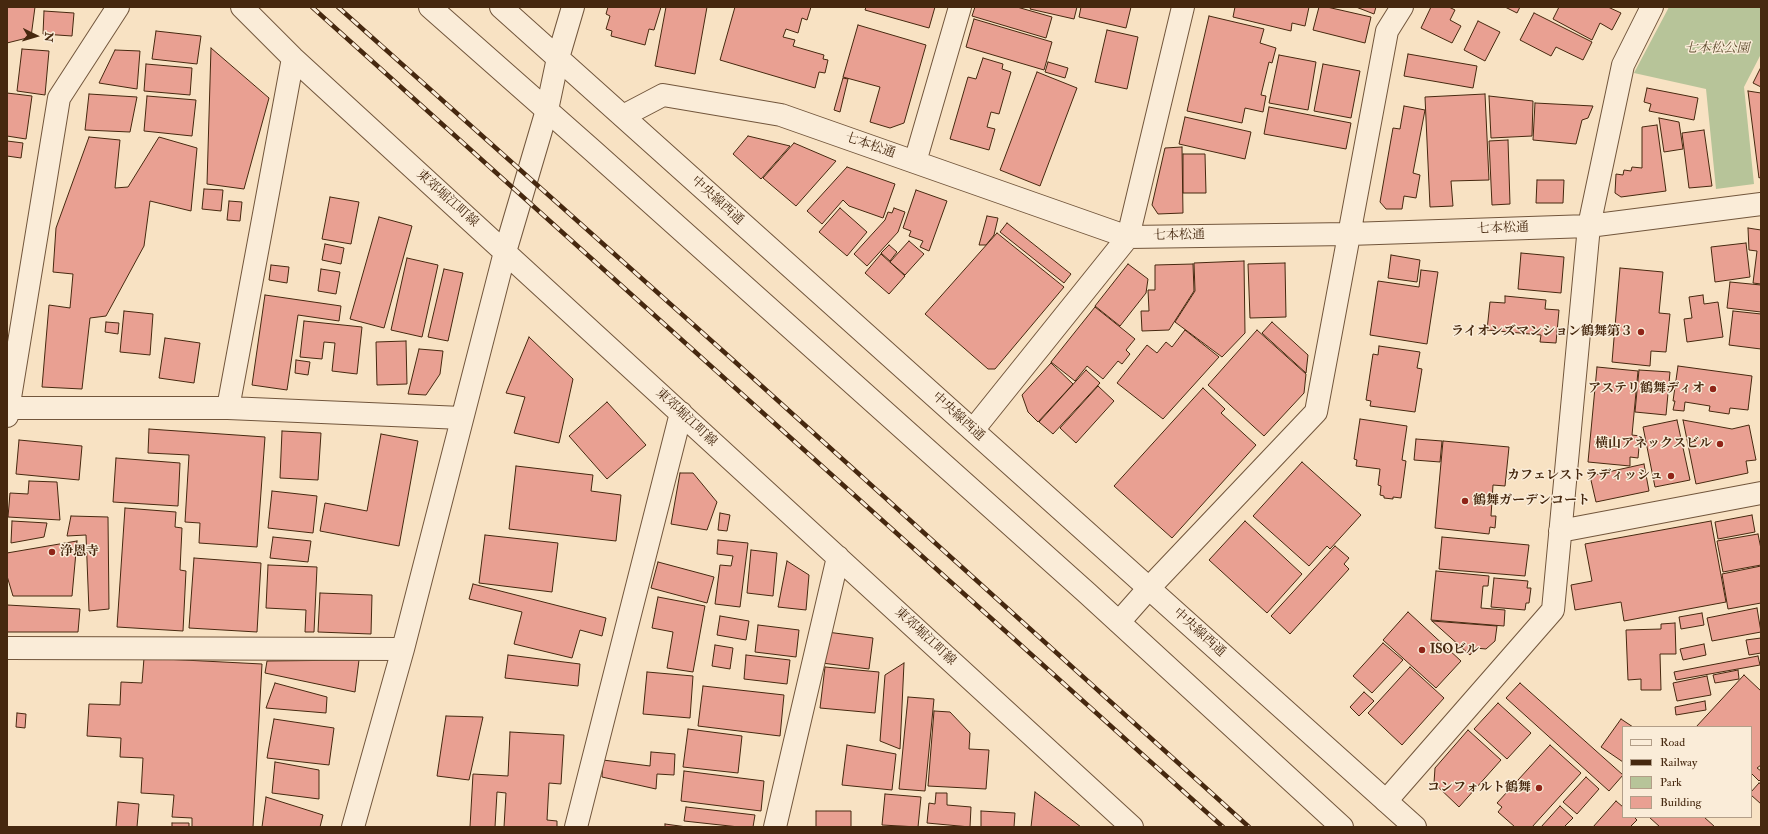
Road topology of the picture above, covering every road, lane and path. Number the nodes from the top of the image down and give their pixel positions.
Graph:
1 (118, 7) edge
2 (430, 7) edge
3 (502, 7) edge
4 (573, 7) edge
5 (960, 7) edge
6 (1183, 7) edge
7 (1402, 7) edge
8 (1652, 7) edge
9 (250, 10) edge
10 (293, 58) junction
11 (558, 58) junction
12 (547, 110) junction
13 (623, 116) junction
14 (915, 162) junction
15 (1761, 204) edge
16 (1589, 226) junction
17 (1349, 234) junction
18 (1128, 237) junction
19 (505, 252) junction
20 (228, 408) junction
21 (8, 411) edge
22 (681, 413) junction
23 (462, 418) junction
24 (973, 430) junction
25 (1761, 493) edge
26 (1560, 531) junction
27 (838, 557) junction
28 (1149, 588) junction
29 (1119, 622) junction
30 (7, 648) edge
31 (403, 649) junction
32 (1386, 801) junction
33 (353, 827) edge
34 (576, 827) edge
35 (775, 827) edge
36 (1132, 827) edge
37 (1342, 827) edge
38 (1415, 827) edge

1 - 21 street
2 - 12 street
3 - 11 street, 中央線西通
4 - 11 street
5 - 14 street
6 - 18 street
7 - 17 street
8 - 16 street
9 - 10 street, 東郊堀江町線
10 - 19 street, 東郊堀江町線
10 - 20 street
11 - 12 street
11 - 13 street, 中央線西通
12 - 19 street
12 - 29 street
13 - 14 street, 七本松通
13 - 24 street, 中央線西通
14 - 18 street, 七本松通
15 - 16 street, 七本松通
16 - 17 street, 七本松通
16 - 26 street
17 - 18 street, 七本松通
17 - 28 street
18 - 24 street
19 - 22 street, 東郊堀江町線
19 - 23 street
20 - 21 street
20 - 23 street
22 - 27 street, 東郊堀江町線
22 - 34 street
23 - 31 street
24 - 28 street, 中央線西通
25 - 26 street
26 - 32 street
27 - 35 street
27 - 36 street, 東郊堀江町線
28 - 29 street
28 - 32 street, 中央線西通
29 - 37 street
30 - 31 street
31 - 33 street
32 - 38 street, 中央線西通

